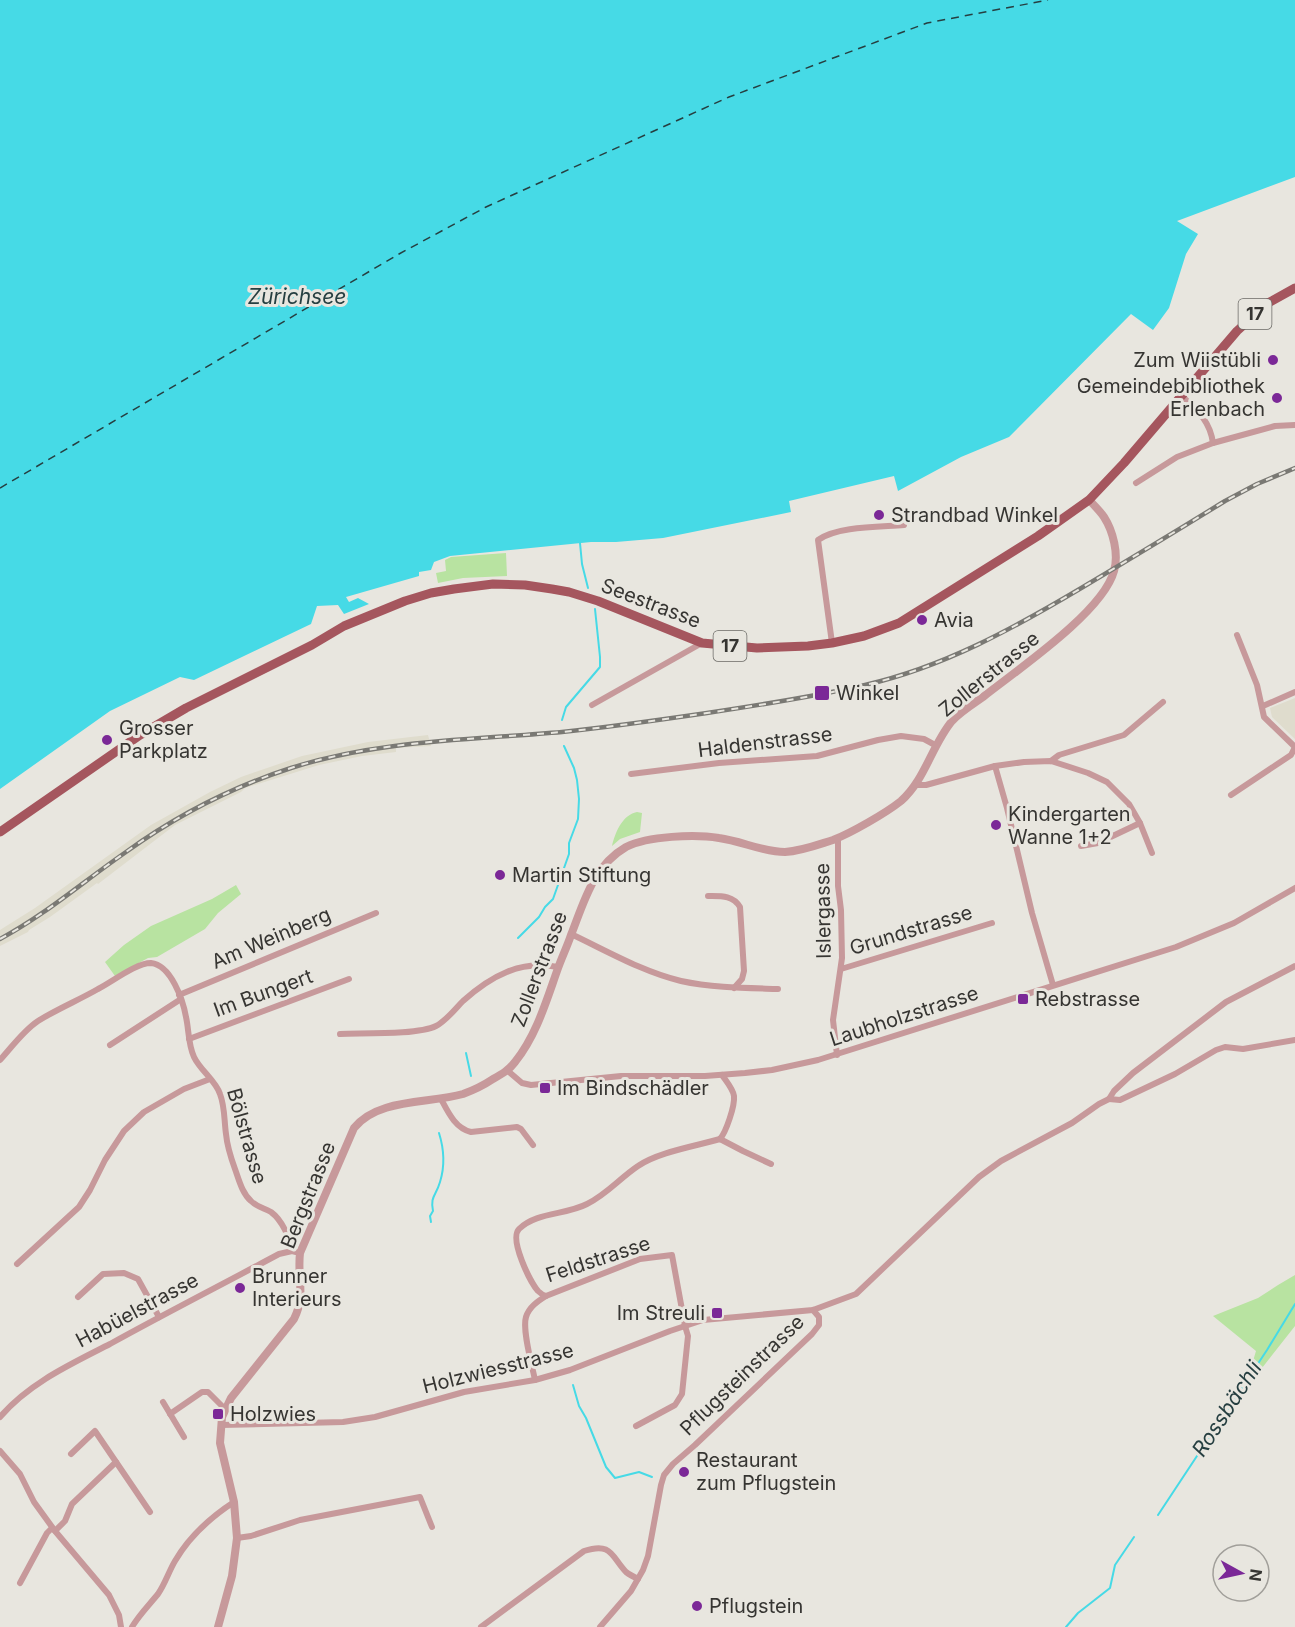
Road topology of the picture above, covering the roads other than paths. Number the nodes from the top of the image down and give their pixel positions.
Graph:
1 (1295, 288) edge
2 (1182, 396) junction
3 (1295, 425) edge
4 (1214, 443) junction
5 (1136, 483) dead end
6 (1089, 500) junction
7 (904, 525) dead end
8 (1237, 635) dead end
9 (702, 643) junction
10 (832, 643) junction
11 (1295, 692) edge
12 (1163, 702) dead end
13 (592, 705) dead end
14 (1263, 705) junction
15 (935, 745) junction
16 (1295, 747) edge
17 (1051, 761) junction
18 (995, 766) junction
19 (631, 774) dead end
20 (915, 785) junction
21 (1231, 795) dead end
22 (1140, 823) junction
23 (0, 832) edge
24 (838, 838) junction
25 (1081, 846) dead end
26 (1152, 853) dead end
27 (1295, 888) edge
28 (708, 896) dead end
29 (376, 913) dead end
30 (992, 922) dead end
31 (572, 934) junction
32 (1295, 966) edge
33 (558, 968) junction
34 (841, 969) junction
35 (349, 979) dead end
36 (1053, 986) junction
37 (734, 988) junction
38 (778, 989) dead end
39 (180, 997) junction
40 (340, 1034) dead end
41 (189, 1039) junction
42 (1295, 1040) edge
43 (110, 1045) dead end
44 (837, 1055) junction
45 (0, 1060) edge
46 (508, 1071) junction
47 (722, 1075) junction
48 (210, 1079) junction
49 (437, 1099) junction
50 (1109, 1099) junction
51 (720, 1139) junction
52 (533, 1145) dead end
53 (771, 1164) dead end
54 (296, 1252) junction
55 (17, 1263) dead end
56 (546, 1296) junction
57 (78, 1297) dead end
58 (813, 1310) junction
59 (159, 1317) junction
60 (685, 1326) junction
61 (534, 1380) junction
62 (163, 1401) dead end
63 (225, 1409) junction
64 (170, 1414) junction
65 (0, 1417) edge
66 (221, 1425) junction
67 (636, 1426) dead end
68 (184, 1437) dead end
69 (0, 1450) edge
70 (71, 1454) dead end
71 (116, 1462) junction
72 (234, 1502) junction
73 (150, 1512) dead end
74 (432, 1527) dead end
75 (54, 1529) junction
76 (237, 1538) junction
77 (638, 1580) junction
78 (20, 1583) dead end
79 (121, 1627) edge
80 (132, 1627) edge
81 (218, 1627) edge
82 (481, 1627) edge
83 (600, 1627) edge

1 - 2 main road, Seestrasse / 17
2 - 4 street
2 - 6 main road, Seestrasse / 17
3 - 4 street
4 - 5 street
6 - 10 main road, Seestrasse / 17
6 - 15 street, Zollerstrasse
7 - 10 street
8 - 14 street
9 - 10 main road, Seestrasse / 17
9 - 13 street
9 - 23 main road, Seestrasse / 17
11 - 14 street
12 - 17 street
14 - 16 street
15 - 19 street, Haldenstrasse
15 - 20 street, Zollerstrasse
16 - 21 street
17 - 18 street
17 - 22 street
18 - 20 street
18 - 36 street
20 - 24 street, Zollerstrasse
22 - 25 street
22 - 26 street
24 - 31 street, Zollerstrasse
24 - 34 street, Islergasse
27 - 36 street, Laubholzstrasse
28 - 37 street
29 - 39 street, Am Weinberg
30 - 34 street, Grundstrasse
31 - 33 street, Zollerstrasse
31 - 37 street
32 - 50 street, Pflugsteinstrasse
33 - 40 street
33 - 46 street, Zollerstrasse
34 - 44 street, Islergasse
35 - 41 street, Im Bungert
36 - 44 street, Laubholzstrasse
37 - 38 street
39 - 41 street, Bölstrasse
39 - 43 street, Am Weinberg
39 - 45 street, Bölstrasse
41 - 48 street, Bölstrasse
42 - 50 street, Pflugsteinstrasse
44 - 47 street, Laubholzstrasse
46 - 47 street, Laubholzstrasse
46 - 49 street, Zollerstrasse
47 - 51 street
48 - 54 street, Bölstrasse
48 - 55 street
49 - 52 street
49 - 54 street, Bergstrasse
50 - 58 street, Pflugsteinstrasse
51 - 53 street
51 - 56 street, Feldstrasse
54 - 59 street, Habüelstrasse
54 - 63 street, Bergstrasse
56 - 60 street, Feldstrasse
56 - 61 street
57 - 59 street
58 - 60 street, Holzwiesstrasse
58 - 77 street, Pflugsteinstrasse
59 - 65 street, Habüelstrasse
60 - 61 street, Holzwiesstrasse
60 - 67 street
61 - 66 street, Holzwiesstrasse
62 - 64 street
63 - 64 street
63 - 66 street, Bergstrasse
64 - 68 street
66 - 72 street, Bergstrasse
69 - 75 street
70 - 71 street
71 - 73 street
71 - 75 street
72 - 76 street, Bergstrasse
72 - 80 street
74 - 76 street
75 - 78 street
75 - 79 street
76 - 81 street, Bergstrasse
77 - 82 street
77 - 83 street, Pflugsteinstrasse

